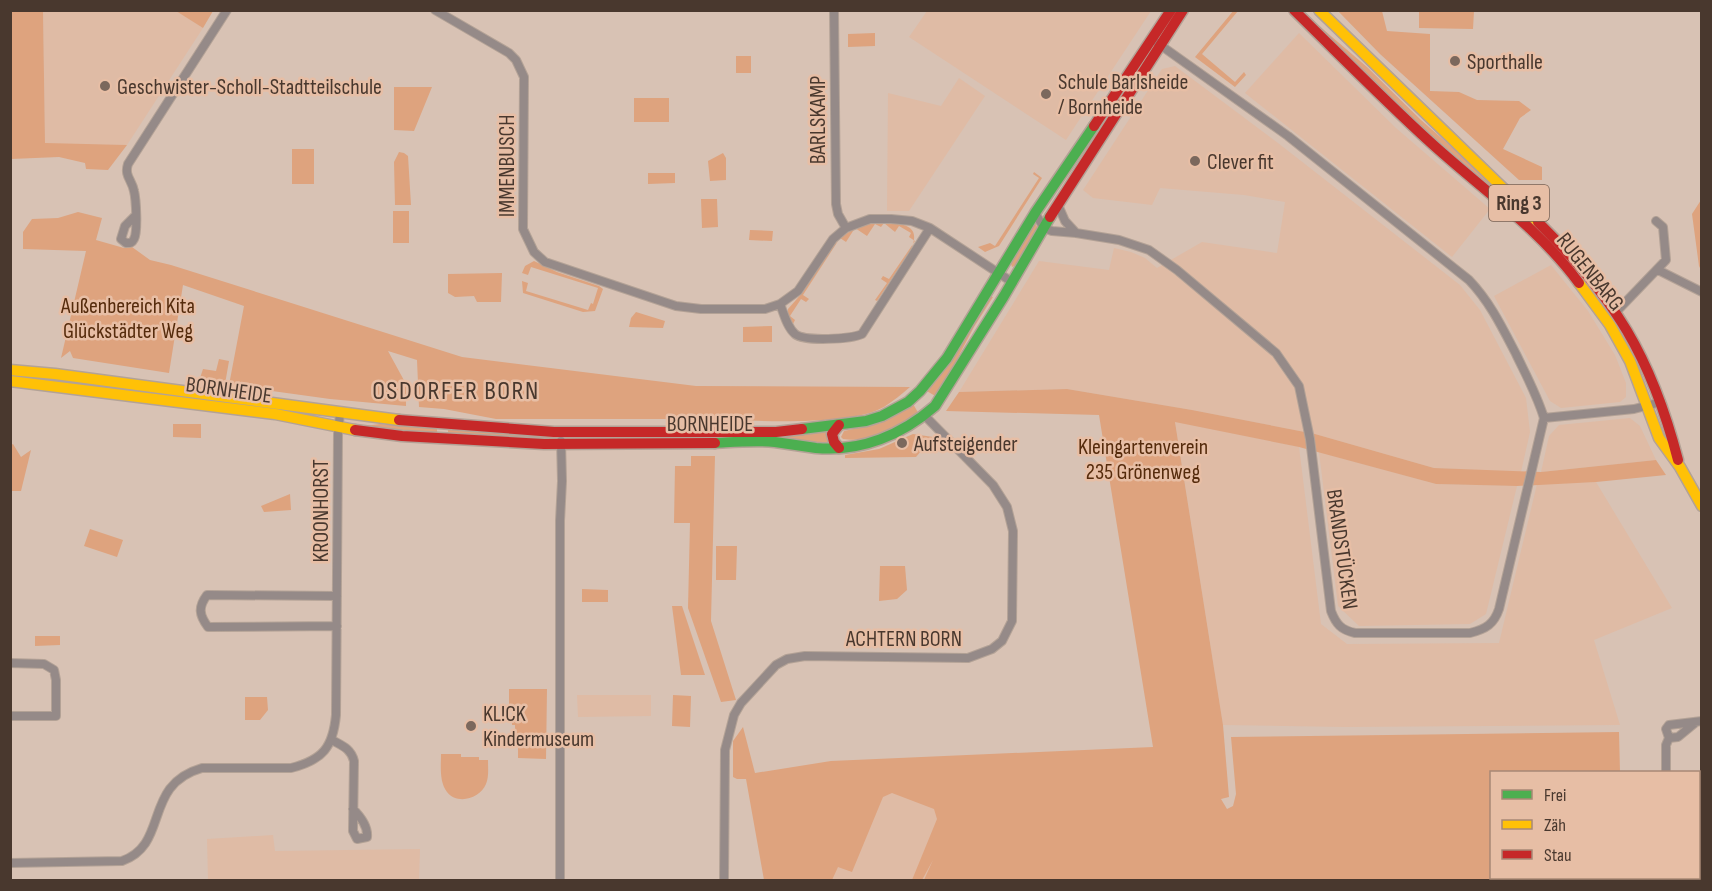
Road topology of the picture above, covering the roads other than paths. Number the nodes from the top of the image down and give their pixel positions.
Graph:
1 (227, 10) edge
2 (435, 10) edge
3 (834, 10) edge
4 (1171, 10) edge
5 (1183, 10) edge
6 (1294, 10) edge
7 (1319, 10) edge
8 (1156, 42) junction
9 (1058, 205) junction
10 (1035, 213) junction
11 (136, 215) dead end
12 (1656, 221) dead end
13 (846, 228) junction
14 (930, 228) junction
15 (1044, 228) junction
16 (1076, 233) junction
17 (1658, 270) junction
18 (999, 274) junction
19 (1012, 282) junction
20 (1701, 292) edge
21 (780, 304) junction
22 (1616, 312) junction
23 (10, 370) edge
24 (10, 381) edge
25 (1661, 402) junction
26 (1646, 407) junction
27 (340, 413) junction
28 (925, 416) junction
29 (380, 418) junction
30 (1544, 418) junction
31 (839, 425) junction
32 (338, 427) junction
33 (614, 431) junction
34 (557, 432) junction
35 (562, 444) junction
36 (839, 448) junction
37 (1680, 467) junction
38 (1701, 506) edge
39 (337, 596) junction
40 (337, 626) junction
41 (10, 663) edge
42 (10, 716) edge
43 (1699, 722) edge
44 (1669, 738) junction
45 (332, 740) junction
46 (1666, 771) edge
47 (353, 809) dead end
48 (10, 863) edge
49 (560, 880) edge
50 (724, 880) edge

1 - 11 street
2 - 21 street, IMMENBUSCH
3 - 13 street, BARLSKAMP
4 - 8 street, BORNHEIDE
5 - 8 street, BORNHEIDE
6 - 26 street, RUGENBARG / Ring 3
7 - 22 street, RUGENBARG / Ring 3
8 - 9 street, BORNHEIDE
8 - 10 street, BORNHEIDE
8 - 30 street
9 - 15 street, BORNHEIDE
9 - 16 street
10 - 15 street
10 - 18 street, BORNHEIDE
12 - 17 street
13 - 14 street
13 - 21 street
14 - 18 street
14 - 21 street
15 - 16 street, BRANDSTÜCKEN
15 - 19 street, BORNHEIDE
16 - 30 street, BRANDSTÜCKEN
17 - 20 street
17 - 22 street, RUGENBARG
18 - 19 street
18 - 31 street, BORNHEIDE
19 - 28 street, BORNHEIDE
22 - 25 street, RUGENBARG / Ring 3
23 - 27 street, BORNHEIDE
24 - 32 street, BORNHEIDE
25 - 26 street
25 - 37 street, RUGENBARG / Ring 3
26 - 30 street
26 - 37 street, RUGENBARG / Ring 3
27 - 29 street, BORNHEIDE
27 - 32 street, KROONHORST
28 - 36 street, BORNHEIDE
28 - 50 street, ACHTERN BORN
29 - 32 street
29 - 34 street, BORNHEIDE
31 - 33 street, BORNHEIDE
31 - 36 street
32 - 35 street, BORNHEIDE
32 - 39 street, KROONHORST
33 - 34 street, BORNHEIDE
33 - 35 street
34 - 35 street
35 - 36 street, BORNHEIDE
35 - 49 street
37 - 38 street, RUGENBARG / Ring 3
39 - 40 street, KROONHORST
39 - 40 street, KROONHORST
40 - 45 street, KROONHORST
41 - 42 street
43 - 44 street
43 - 44 street
44 - 46 street
45 - 47 street
45 - 48 street

